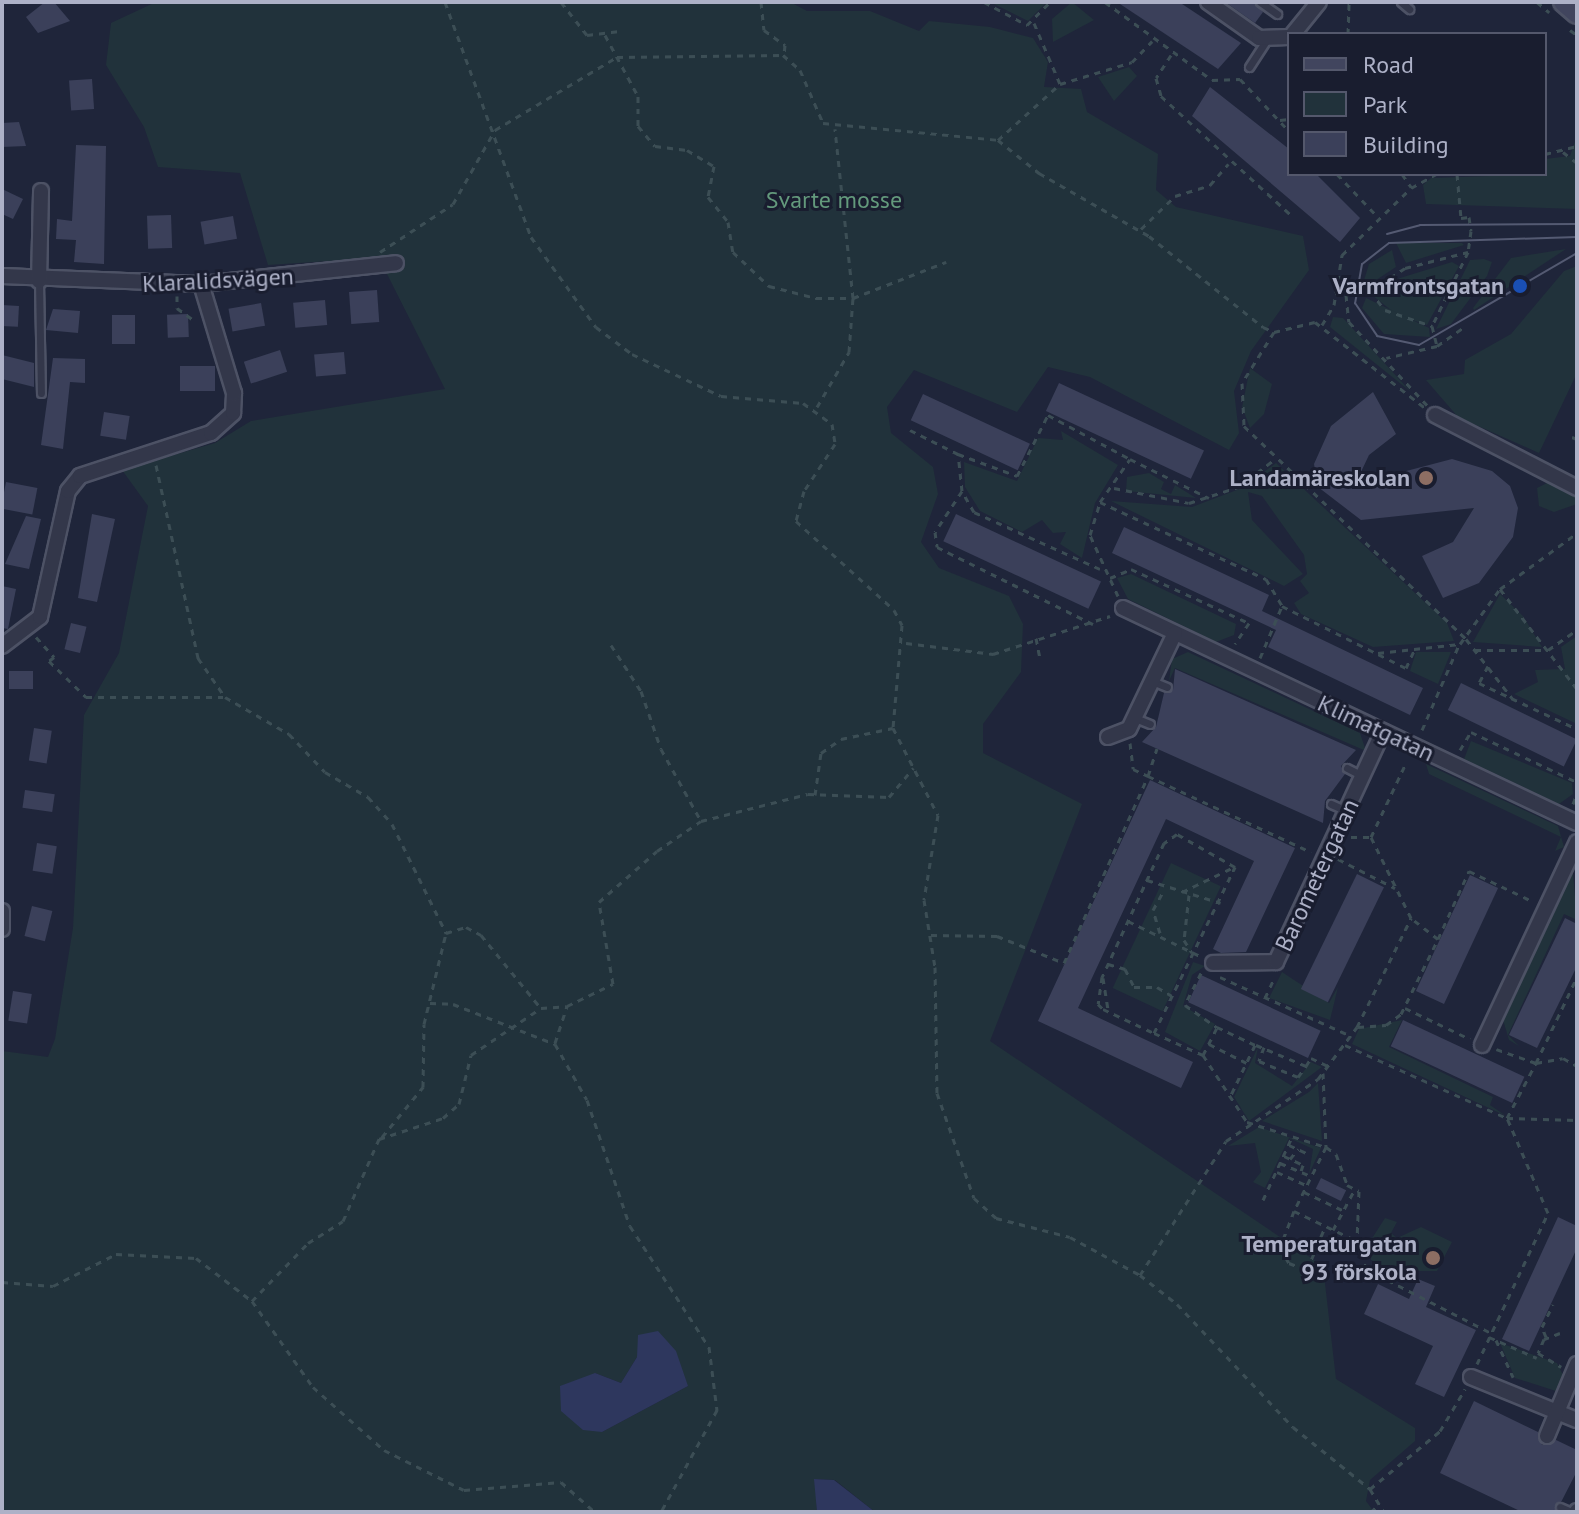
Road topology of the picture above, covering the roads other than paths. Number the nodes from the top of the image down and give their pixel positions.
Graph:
1 (1208, 2) edge
2 (1260, 2) edge
3 (1319, 2) edge
4 (1401, 2) edge
5 (1563, 2) edge
6 (1409, 9) dead end
7 (1277, 14) dead end
8 (1577, 14) edge
9 (1294, 32) edge
10 (1287, 36) edge
11 (1266, 41) junction
12 (1249, 67) dead end
13 (41, 191) dead end
14 (396, 263) dead end
15 (2, 276) edge
16 (39, 281) junction
17 (201, 284) junction
18 (41, 393) dead end
19 (1435, 415) road end
20 (1577, 488) edge
21 (1123, 608) road end
22 (1175, 633) junction
23 (2, 646) edge
24 (1152, 681) junction
25 (1167, 687) dead end
26 (1132, 723) junction
27 (1150, 724) dead end
28 (1383, 732) junction
29 (1108, 737) dead end
30 (1347, 768) dead end
31 (1363, 776) junction
32 (1331, 804) dead end
33 (1347, 811) junction
34 (1577, 823) edge
35 (1577, 842) edge
36 (2, 911) edge
37 (2, 929) edge
38 (1213, 963) road end
39 (1482, 1045) dead end
40 (1577, 1364) edge
41 (1471, 1377) road end
42 (1557, 1411) junction
43 (1577, 1420) edge
44 (1547, 1436) dead end
45 (1560, 1507) dead end
46 (1575, 1512) edge

1 - 11 street
2 - 7 lane
3 - 9 street
4 - 6 lane
5 - 8 street
10 - 11 street
11 - 12 lane
13 - 16 street
14 - 17 street, Klaralidsvägen
15 - 16 street, Klaralidsvägen
16 - 17 street, Klaralidsvägen
16 - 18 lane
17 - 23 street
19 - 20 street
21 - 22 street, Klimatgatan
22 - 24 street
22 - 28 street, Klimatgatan
24 - 25 lane
24 - 26 street
26 - 27 lane
26 - 29 street
28 - 31 street, Barometergatan
28 - 34 street, Klimatgatan
30 - 31 lane
31 - 33 street, Barometergatan
32 - 33 lane
33 - 38 street, Barometergatan
35 - 39 street
36 - 37 street
40 - 42 street
41 - 42 street
42 - 43 street
42 - 44 street
45 - 46 lane

